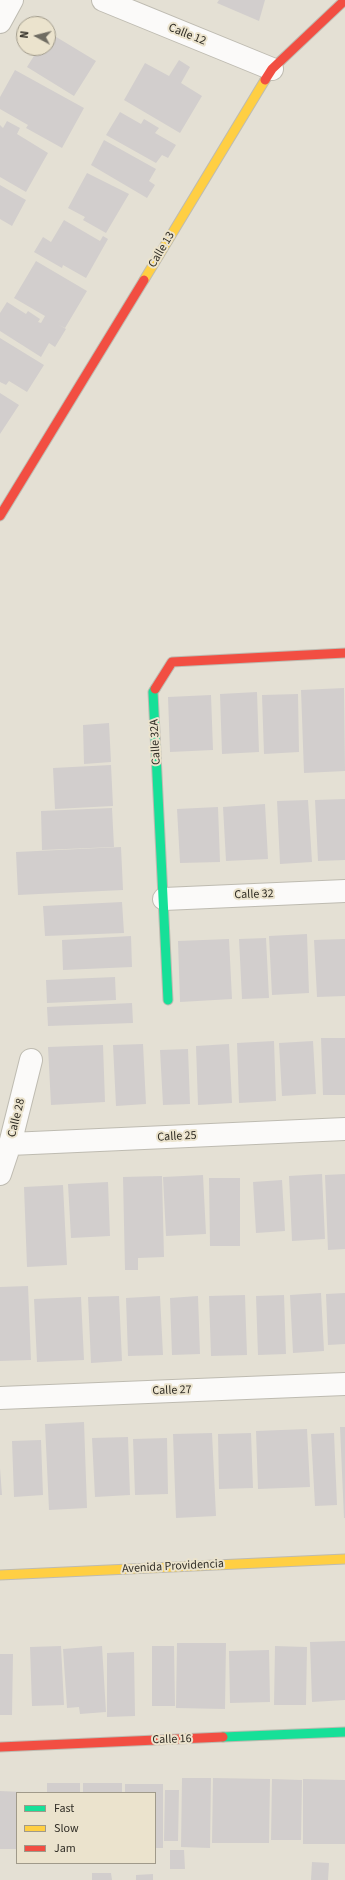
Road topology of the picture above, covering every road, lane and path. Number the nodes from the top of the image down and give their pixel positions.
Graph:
1 (12, 0) edge
2 (103, 0) edge
3 (345, 0) edge
4 (0, 22) edge
5 (272, 69) junction
6 (0, 516) edge
7 (345, 653) edge
8 (345, 891) edge
9 (164, 899) junction
10 (168, 1000) dead end
11 (31, 1060) dead end
12 (345, 1129) edge
13 (10, 1144) junction
14 (0, 1174) edge
15 (345, 1384) edge
16 (0, 1398) edge
17 (345, 1559) edge
18 (0, 1575) edge
19 (345, 1732) edge
20 (0, 1747) edge

1 - 4 street
2 - 5 street, Calle 12
3 - 5 street, Calle 13
5 - 6 street, Calle 13
7 - 9 street, Calle 32A
8 - 9 street, Calle 32
9 - 10 street, Calle 32A
11 - 13 street, Calle 28
12 - 13 street, Calle 25
13 - 14 street, Calle 28
15 - 16 street, Calle 27
17 - 18 street, Avenida Providencia
19 - 20 street, Calle 16

